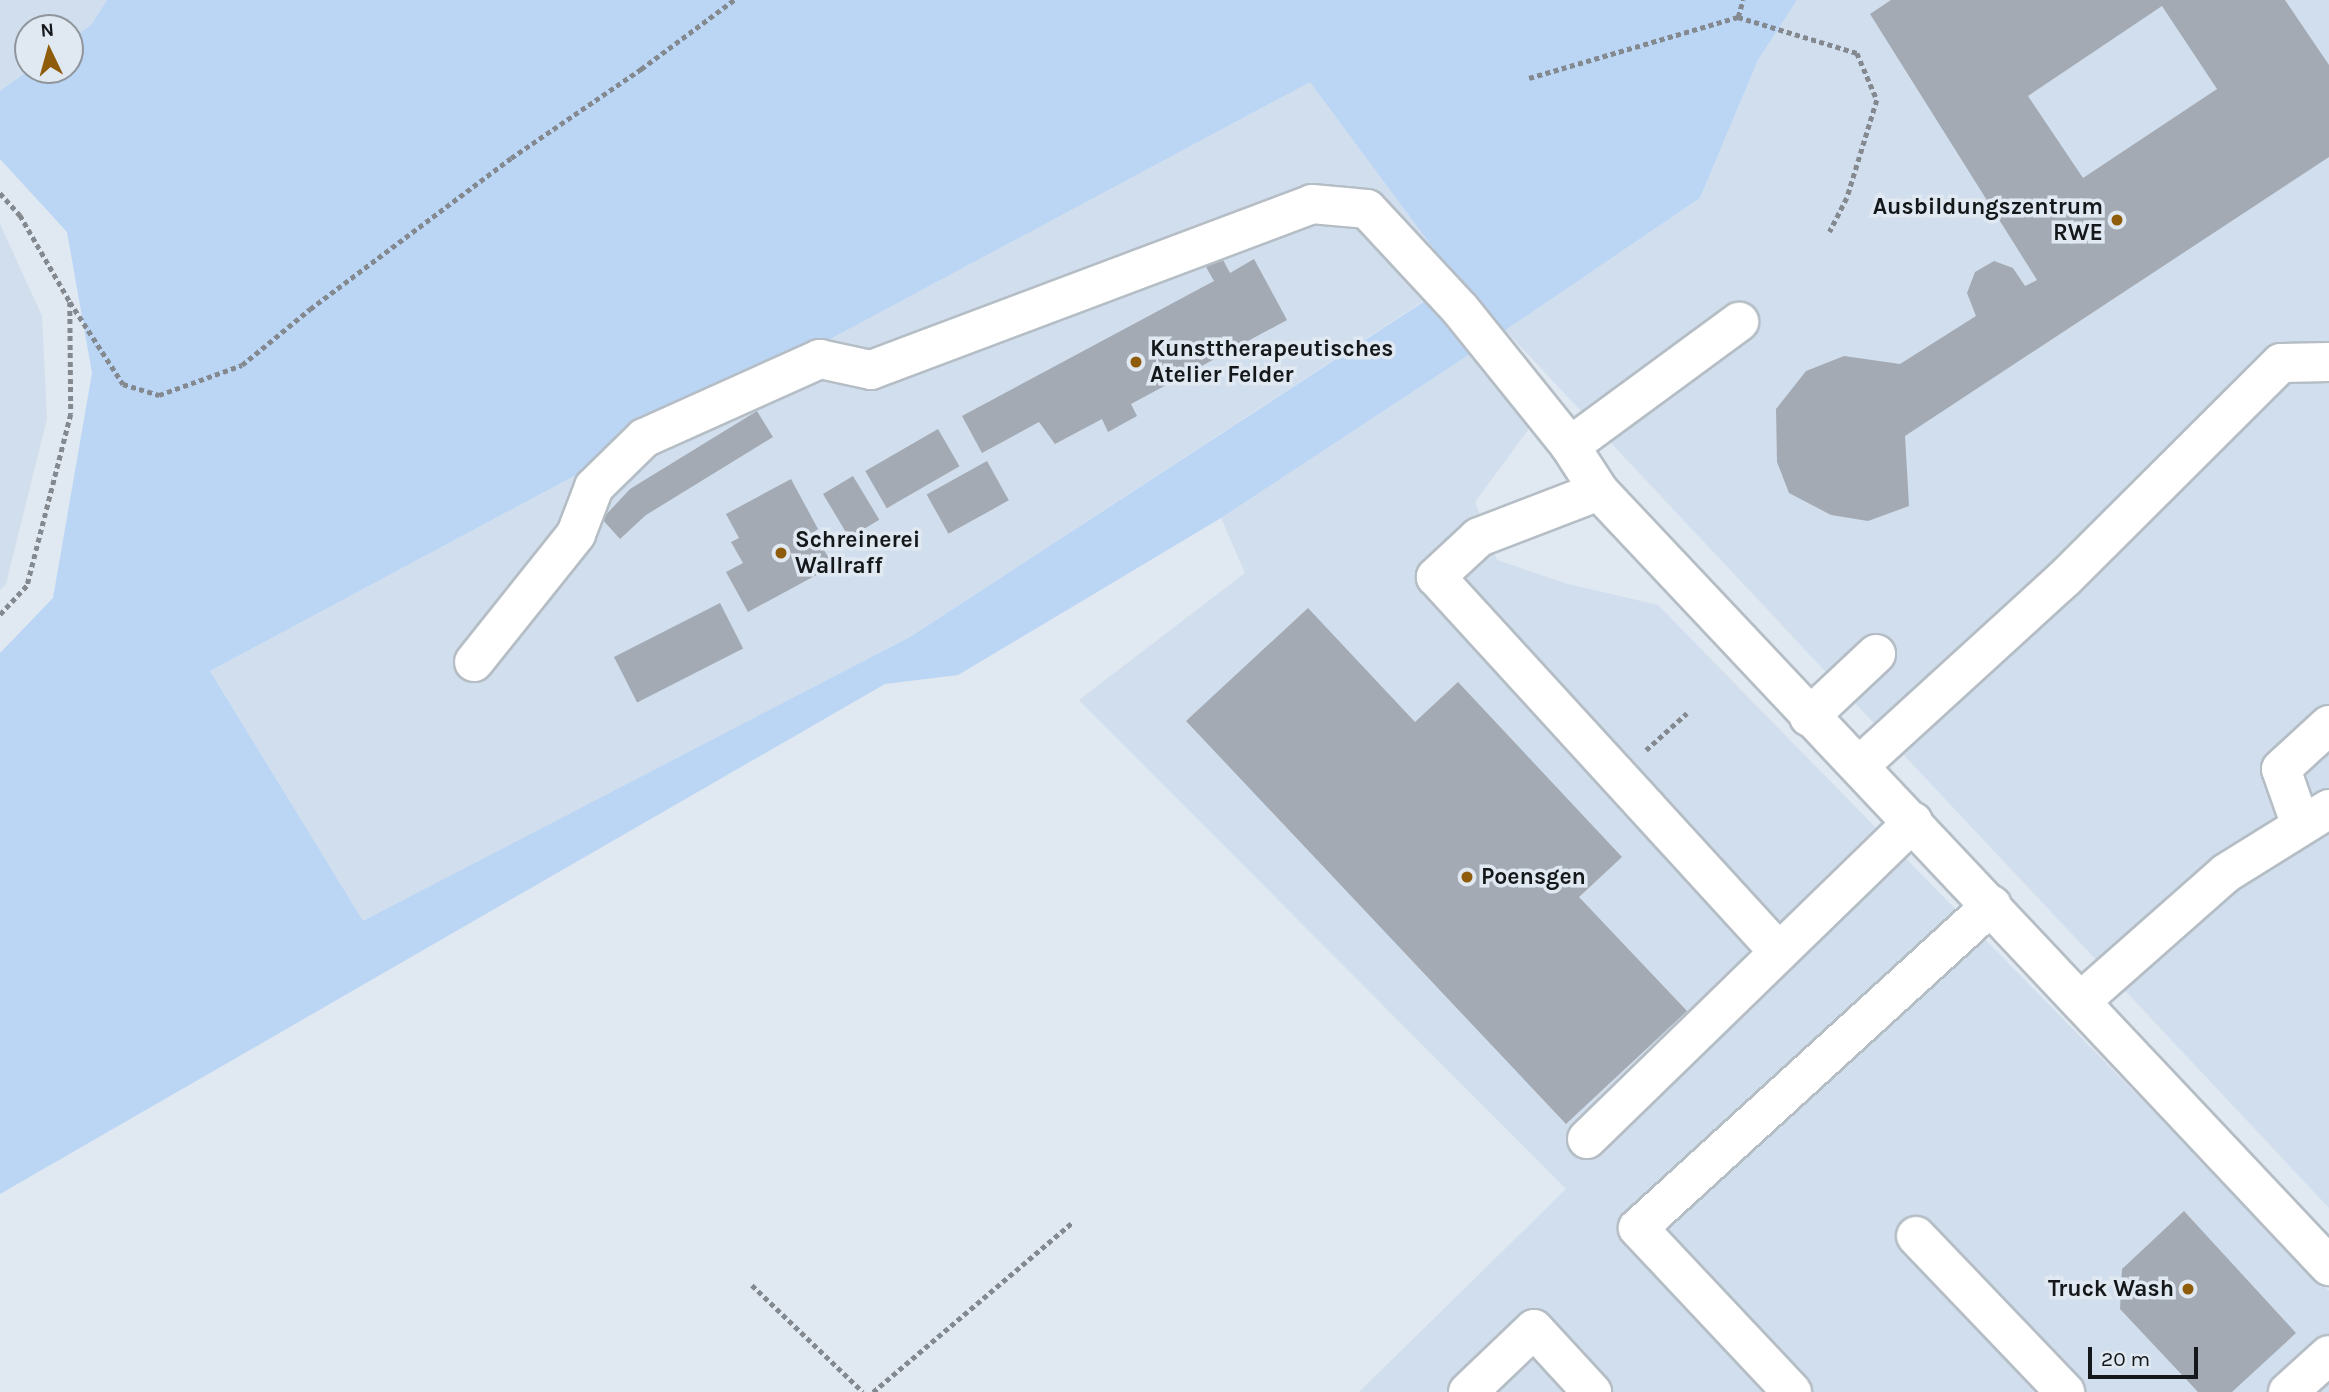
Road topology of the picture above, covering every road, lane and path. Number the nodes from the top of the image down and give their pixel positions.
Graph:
1 (734, 0) edge
2 (1743, 0) edge
3 (1738, 17) junction
4 (1529, 78) dead end
5 (0, 193) edge
6 (1830, 232) dead end
7 (70, 302) junction
8 (1739, 321) dead end
9 (2329, 362) edge
10 (1570, 446) junction
11 (1599, 491) junction
12 (0, 615) edge
13 (1876, 654) dead end
14 (474, 662) dead end
15 (1687, 713) dead end
16 (1809, 717) junction
17 (2329, 725) edge
18 (1859, 766) junction
19 (1618, 775) junction
20 (2315, 817) edge
21 (1913, 822) junction
22 (1992, 905) junction
23 (1779, 952) junction
24 (2081, 1001) junction
25 (1587, 1139) dead end
26 (1073, 1222) dead end
27 (1916, 1236) dead end
28 (2329, 1266) edge
29 (752, 1285) dead end
30 (2329, 1355) edge
31 (863, 1392) edge
32 (873, 1392) edge
33 (1468, 1392) edge
34 (1592, 1392) edge
35 (1792, 1392) edge
36 (2065, 1392) edge
37 (2288, 1392) edge

1 - 7 path
2 - 3 path
3 - 4 path
3 - 6 path
5 - 7 path
7 - 12 path
8 - 10 street
9 - 18 street
10 - 11 street
10 - 14 street
11 - 16 street
11 - 19 street
13 - 16 street
15 - 19 path
16 - 18 street
17 - 20 street
18 - 21 street
19 - 23 street
20 - 24 street
21 - 22 street
21 - 23 street
22 - 24 street
22 - 35 street
23 - 25 street
24 - 28 street
26 - 32 path
27 - 36 street
29 - 31 path
30 - 37 street
33 - 34 street

